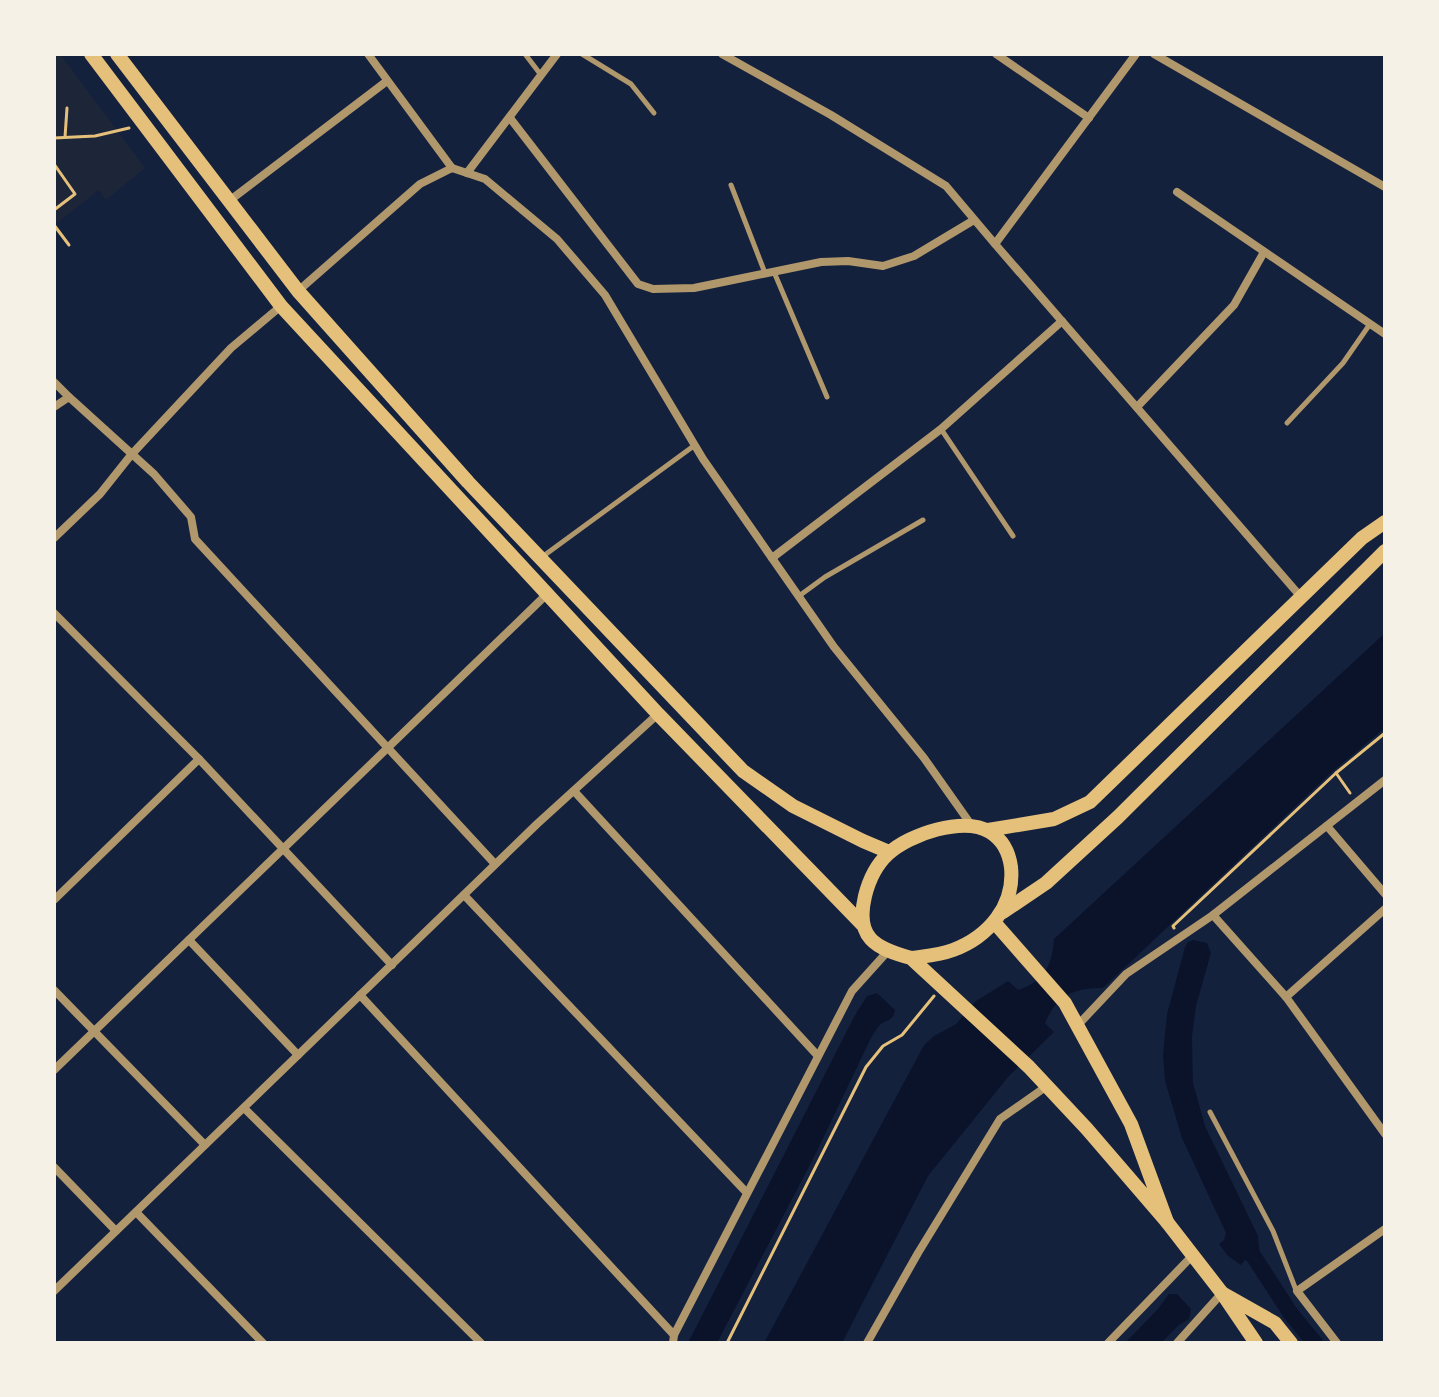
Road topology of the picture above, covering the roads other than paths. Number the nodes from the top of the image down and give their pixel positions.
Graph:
1 (91, 54) edge
2 (117, 54) edge
3 (368, 54) edge
4 (525, 54) edge
5 (557, 54) edge
6 (582, 54) edge
7 (722, 54) edge
8 (996, 54) edge
9 (1136, 54) edge
10 (1154, 54) edge
11 (541, 75) junction
12 (387, 81) junction
13 (654, 113) dead end
14 (510, 118) junction
15 (1089, 118) junction
16 (452, 168) junction
17 (467, 173) junction
18 (731, 185) dead end
19 (1385, 187) edge
20 (1177, 192) dead end
21 (229, 201) junction
22 (974, 220) junction
23 (995, 244) junction
24 (1264, 252) junction
25 (769, 272) junction
26 (298, 291) junction
27 (281, 306) junction
28 (1062, 321) junction
29 (1371, 323) junction
30 (1385, 334) edge
31 (54, 382) edge
32 (69, 397) junction
33 (827, 397) dead end
34 (54, 407) edge
35 (1137, 407) junction
36 (1287, 423) dead end
37 (941, 429) junction
38 (695, 445) junction
39 (131, 455) junction
40 (923, 520) dead end
41 (1385, 522) edge
42 (1013, 536) dead end
43 (54, 538) edge
44 (1385, 551) edge
45 (541, 558) junction
46 (772, 558) junction
47 (546, 595) junction
48 (799, 596) junction
49 (1301, 597) junction
50 (54, 613) edge
51 (658, 714) junction
52 (387, 748) junction
53 (199, 759) junction
54 (1385, 780) edge
55 (574, 791) junction
56 (972, 826) junction
57 (1327, 826) junction
58 (988, 830) junction
59 (283, 848) junction
60 (889, 852) junction
61 (495, 864) junction
62 (1385, 894) edge
63 (464, 895) junction
64 (54, 900) edge
65 (1385, 909) edge
66 (1213, 915) junction
67 (997, 918) junction
68 (862, 924) junction
69 (189, 940) junction
70 (888, 951) junction
71 (911, 958) junction
72 (392, 965) junction
73 (54, 990) edge
74 (360, 995) junction
75 (1286, 997) junction
76 (1077, 1026) junction
77 (94, 1031) junction
78 (298, 1055) junction
79 (818, 1056) junction
80 (54, 1070) edge
81 (1047, 1086) junction
82 (244, 1108) junction
83 (1210, 1112) dead end
84 (1385, 1134) edge
85 (205, 1145) junction
86 (54, 1167) edge
87 (747, 1193) junction
88 (136, 1212) junction
89 (1167, 1222) junction
90 (1385, 1229) edge
91 (116, 1231) junction
92 (1193, 1255) junction
93 (54, 1291) edge
94 (1297, 1291) junction
95 (1222, 1293) junction
96 (673, 1339) edge
97 (263, 1343) edge
98 (481, 1343) edge
99 (867, 1343) edge
100 (1108, 1343) edge
101 (1177, 1343) edge
102 (1256, 1343) edge
103 (1291, 1343) edge
104 (1337, 1343) edge

1 - 27 main road
2 - 21 main road
3 - 12 street
4 - 11 lane
5 - 11 street
6 - 13 lane
7 - 22 street
8 - 15 street
9 - 15 street
10 - 19 street
11 - 14 street
12 - 16 street
12 - 21 street
14 - 17 street
14 - 25 street
15 - 23 street
16 - 17 street
16 - 26 street
17 - 38 street
18 - 25 lane
20 - 24 street
21 - 26 main road
22 - 23 street
22 - 25 street
23 - 28 street
24 - 29 street
24 - 35 street
25 - 33 lane
26 - 45 main road
27 - 39 street
27 - 47 main road
28 - 35 street
28 - 37 street
29 - 30 street
29 - 36 lane
31 - 32 street
32 - 34 street
32 - 39 street
35 - 49 street
37 - 42 lane
37 - 46 street
38 - 45 lane
38 - 46 street
39 - 43 street
39 - 52 street
40 - 48 lane
41 - 49 main road
44 - 67 main road
45 - 60 main road
46 - 48 street
47 - 51 main road
47 - 52 street
48 - 56 street
49 - 58 main road
50 - 53 street
51 - 55 street
51 - 68 main road
52 - 59 street
52 - 61 street
53 - 59 street
53 - 64 street
54 - 57 street
55 - 61 street
55 - 79 street
56 - 58 main road
56 - 60 main road
57 - 62 street
57 - 66 street
58 - 67 main road
59 - 69 street
59 - 72 street
60 - 68 main road
61 - 63 street
63 - 72 street
63 - 87 street
65 - 75 street
66 - 75 street
66 - 76 street
67 - 71 main road
67 - 76 main road
68 - 70 main road
69 - 77 street
69 - 78 street
70 - 71 main road
70 - 79 street
71 - 81 main road
72 - 74 street
73 - 77 street
74 - 78 street
74 - 96 street
75 - 84 street
76 - 89 main road
77 - 80 street
77 - 85 street
78 - 82 street
79 - 87 street
81 - 89 main road
81 - 99 street
82 - 85 street
82 - 98 street
83 - 94 lane
85 - 88 street
86 - 91 street
87 - 96 street
88 - 91 street
88 - 97 street
89 - 92 main road
90 - 94 street
91 - 93 street
92 - 95 main road
92 - 100 street
94 - 104 street
95 - 101 street
95 - 102 main road
95 - 103 main road

